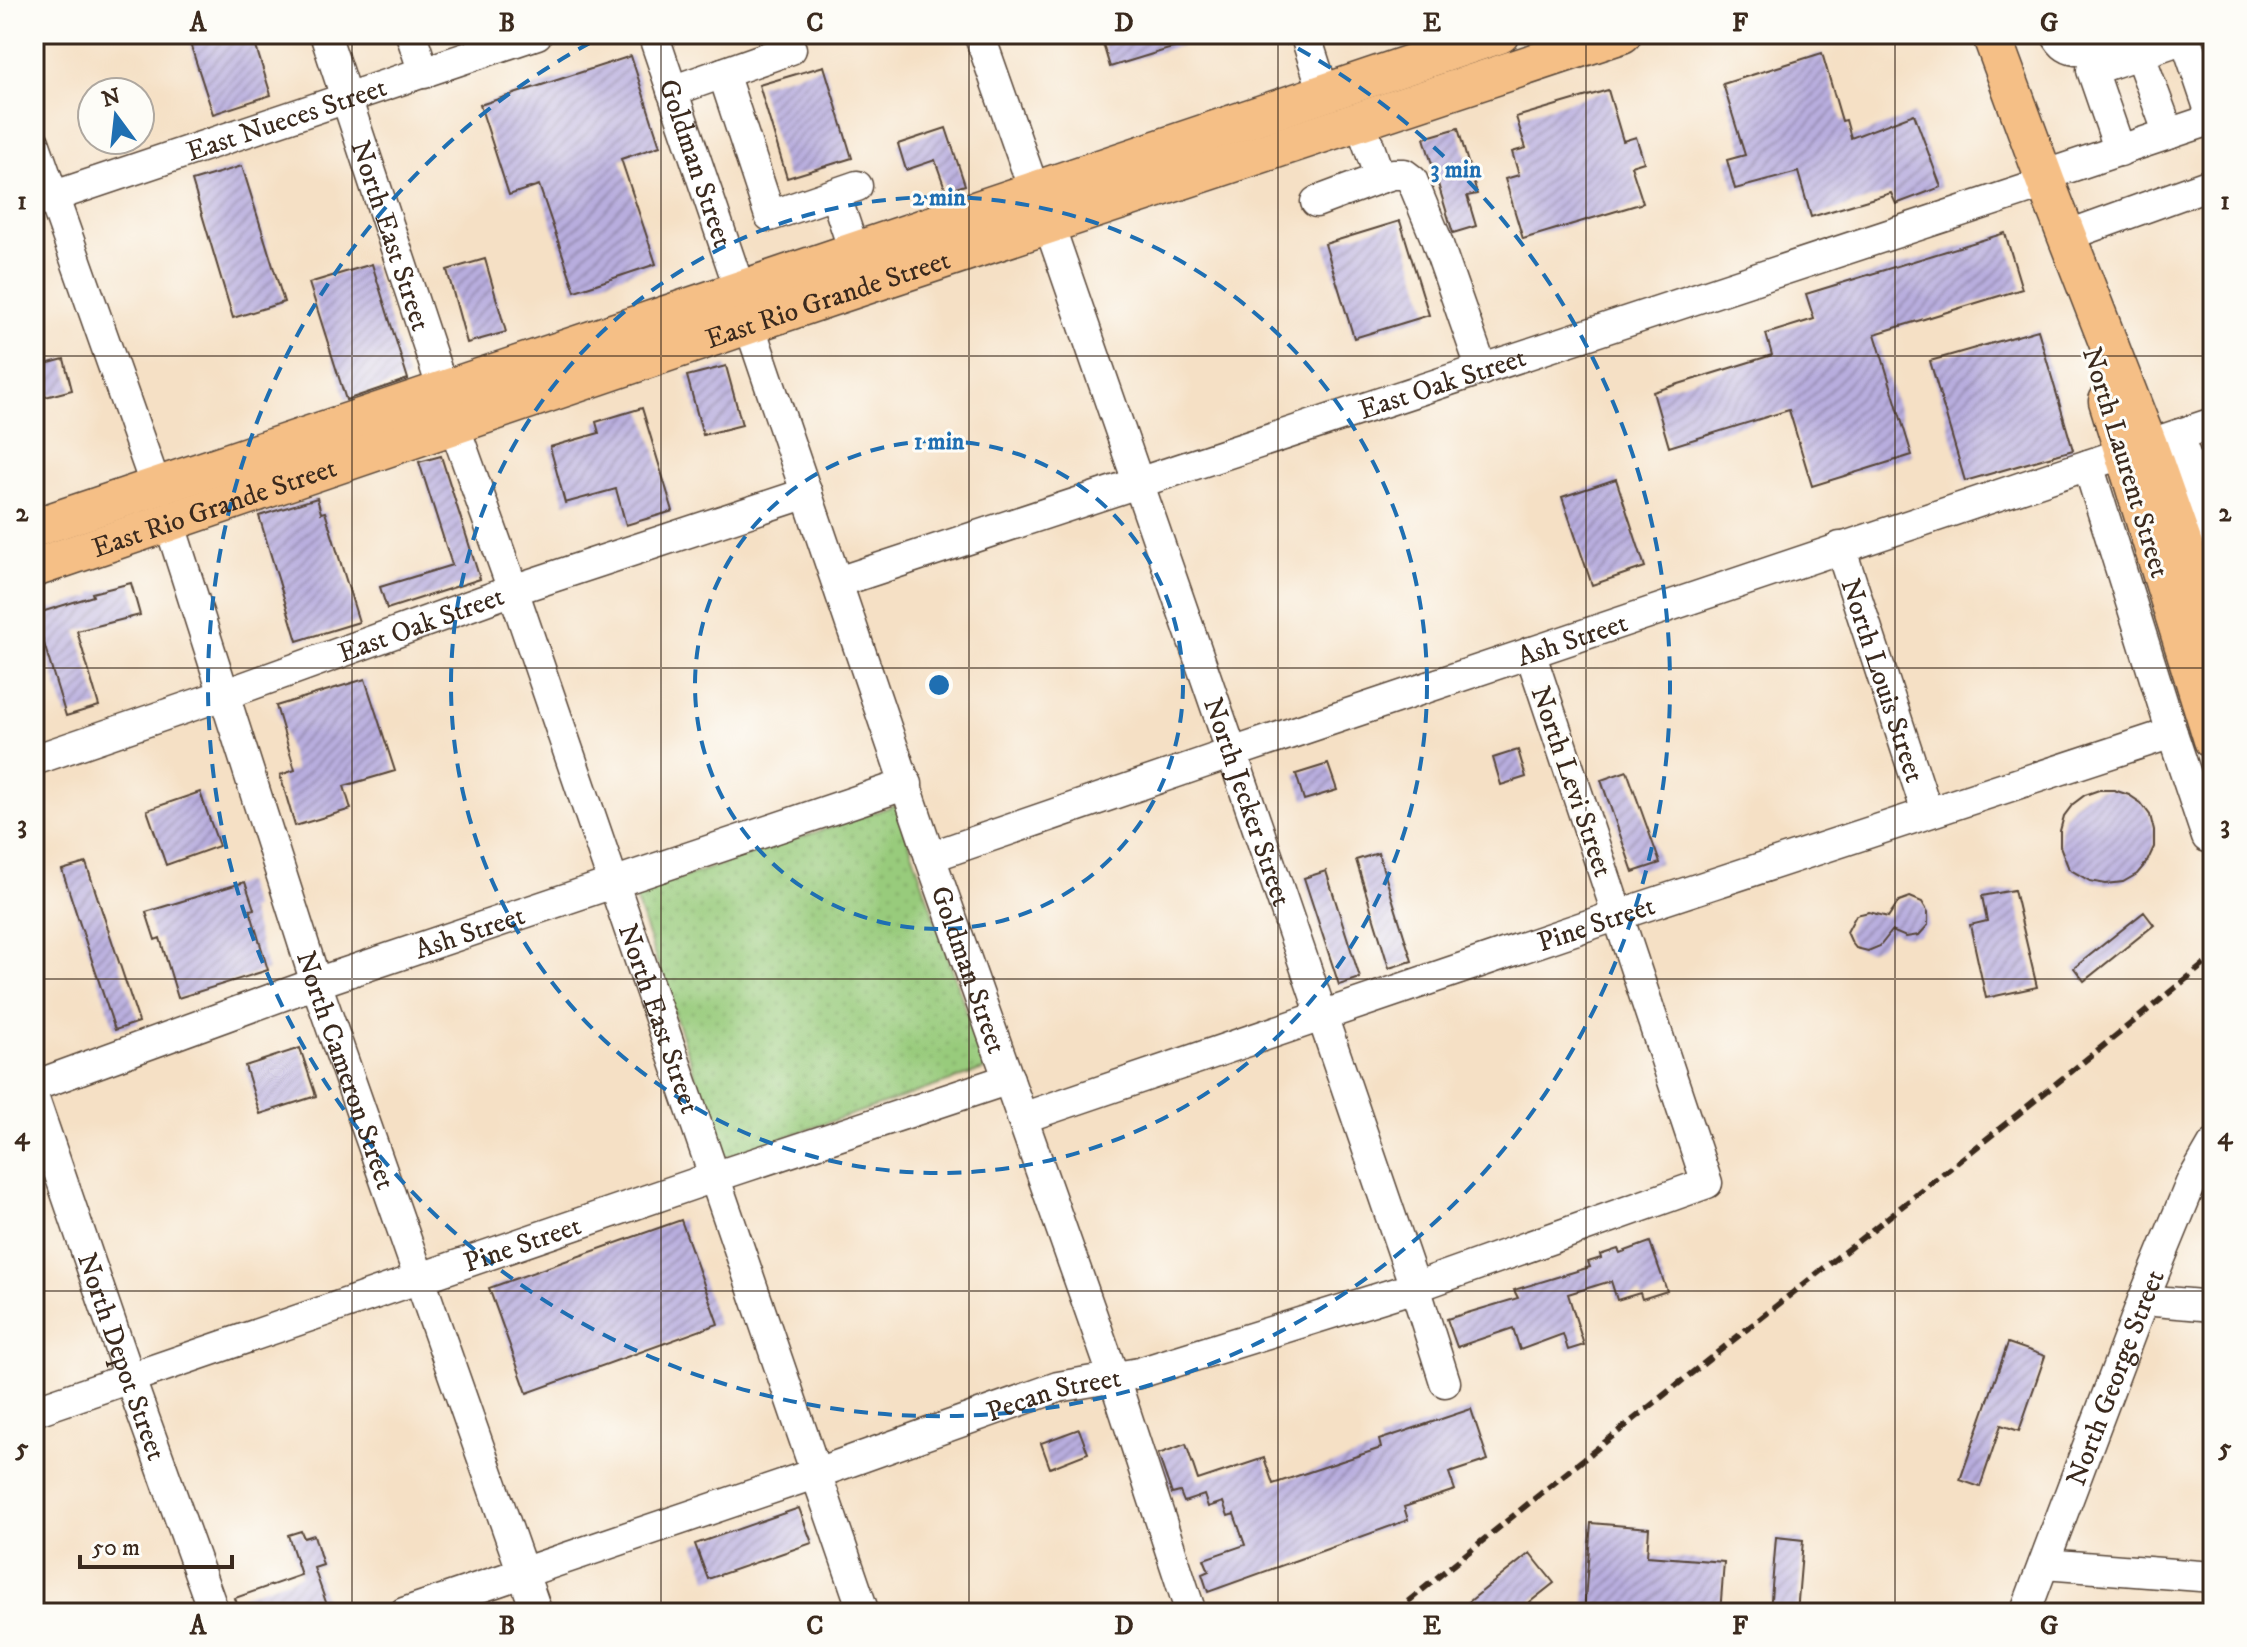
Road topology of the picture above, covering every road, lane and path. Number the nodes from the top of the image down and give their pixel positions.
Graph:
1 (325, 34) edge
2 (411, 34) edge
3 (537, 34) edge
4 (653, 34) edge
5 (979, 34) edge
6 (1305, 34) edge
7 (1500, 34) edge
8 (1622, 34) edge
9 (1991, 34) edge
10 (2056, 34) edge
11 (2184, 36) edge
12 (2135, 41) edge
13 (791, 49) dead end
14 (2204, 64) edge
15 (424, 73) junction
16 (723, 73) junction
17 (672, 91) junction
18 (1324, 93) junction
19 (348, 99) junction
20 (2213, 119) edge
21 (1360, 121) junction
22 (2169, 134) junction
23 (34, 142) edge
24 (2120, 151) junction
25 (1380, 178) junction
26 (2044, 180) junction
27 (2213, 183) edge
28 (43, 199) edge
29 (1316, 202) dead end
30 (1041, 208) junction
31 (2066, 236) junction
32 (837, 257) junction
33 (744, 307) junction
34 (1482, 370) junction
35 (448, 408) junction
36 (2213, 423) edge
37 (2134, 449) junction
38 (1140, 483) junction
39 (807, 493) junction
40 (162, 505) junction
41 (34, 528) edge
42 (2213, 534) edge
43 (1840, 547) junction
44 (34, 568) edge
45 (838, 582) junction
46 (513, 590) junction
47 (2213, 630) edge
48 (1530, 652) junction
49 (223, 695) junction
50 (2172, 733) junction
51 (2213, 740) edge
52 (1232, 753) junction
53 (34, 760) edge
54 (907, 784) junction
55 (1927, 812) junction
56 (2213, 835) edge
57 (930, 857) junction
58 (614, 885) junction
59 (1618, 915) junction
60 (316, 983) junction
61 (1322, 1016) junction
62 (1009, 1079) junction
63 (34, 1086) edge
64 (34, 1099) edge
65 (1022, 1118) junction
66 (2213, 1145) edge
67 (714, 1177) junction
68 (1707, 1183) joint
69 (418, 1278) junction
70 (1415, 1287) junction
71 (2143, 1300) junction
72 (2213, 1306) edge
73 (1113, 1375) junction
74 (130, 1379) junction
75 (1445, 1382) dead end
76 (34, 1411) edge
77 (817, 1473) junction
78 (2044, 1564) junction
79 (523, 1572) junction
80 (2213, 1577) edge
81 (214, 1613) edge
82 (404, 1613) edge
83 (537, 1613) edge
84 (864, 1613) edge
85 (1191, 1613) edge
86 (2025, 1613) edge

1 - 19 street, North East Street
2 - 15 street
3 - 15 street, East Nueces Street
4 - 17 street, Goldman Street
5 - 30 street, North Jecker Street
6 - 18 street
7 - 18 main road, East Rio Grande Street
8 - 21 main road, East Rio Grande Street
9 - 26 main road, North Laurent Street
10 - 12 street
11 - 12 street
11 - 14 street
12 - 22 street
12 - 24 street
13 - 16 street
14 - 20 street
15 - 19 street, East Nueces Street
16 - 17 street
16 - 32 street
17 - 33 street, Goldman Street
18 - 30 main road, East Rio Grande Street
19 - 28 street, East Nueces Street
19 - 35 street, North East Street
20 - 22 street, East Oak Street
21 - 25 street
21 - 30 main road, East Rio Grande Street
22 - 24 street, East Oak Street
23 - 28 street, North Cameron Street
24 - 26 street, East Oak Street
25 - 29 street
25 - 34 street
26 - 31 main road, North Laurent Street
26 - 34 street, East Oak Street
26 - 37 main road, North Laurent Street
27 - 31 street
28 - 40 street, North Cameron Street
30 - 32 main road, East Rio Grande Street
30 - 33 main road, East Rio Grande Street
30 - 38 street, North Jecker Street
31 - 37 main road, North Laurent Street
32 - 33 main road, East Rio Grande Street
33 - 35 main road, East Rio Grande Street
33 - 35 main road, East Rio Grande Street
33 - 39 street, Goldman Street
34 - 38 street, East Oak Street
35 - 40 main road, East Rio Grande Street
35 - 46 street, North East Street
36 - 37 street, Ash Street
37 - 42 street
37 - 43 street, Ash Street
37 - 47 main road, North Laurent Street
37 - 50 street
37 - 51 main road, North Laurent Street
38 - 45 street, East Oak Street
38 - 52 street, North Jecker Street
39 - 45 street, Goldman Street
39 - 46 street, East Oak Street
40 - 41 main road, East Rio Grande Street
40 - 44 main road, East Rio Grande Street
40 - 49 street, North Cameron Street
43 - 48 street, Ash Street
43 - 55 street, North Louis Street
45 - 54 street, Goldman Street
46 - 49 street, East Oak Street
46 - 58 street, North East Street
48 - 52 street, Ash Street
48 - 59 street, North Levi Street
49 - 53 street, East Oak Street
49 - 60 street, North Cameron Street
50 - 55 street, Pine Street
50 - 56 street
52 - 57 street, Ash Street
52 - 61 street, North Jecker Street
54 - 57 street, Goldman Street
54 - 58 street, Ash Street
55 - 59 street, Pine Street
57 - 62 street, Goldman Street
58 - 60 street, Ash Street
58 - 67 street, North East Street
59 - 61 street, Pine Street
59 - 68 street, North Levi Street
60 - 63 street, Ash Street
60 - 69 street, North Cameron Street
61 - 65 street, Pine Street
61 - 70 street, North Jecker Street
62 - 65 street, Goldman Street
62 - 67 street, Pine Street
64 - 74 street, North Depot Street
65 - 73 street, Goldman Street
66 - 71 street, North George Street
67 - 69 street, Pine Street
67 - 77 street, North East Street
68 - 70 street, Pecan Street
69 - 74 street, Pine Street
69 - 79 street, North Cameron Street
70 - 73 street, Pecan Street
70 - 75 street, North Jecker Street
71 - 72 street
71 - 78 street, North George Street
73 - 77 street, Pecan Street
73 - 85 street, Goldman Street
74 - 76 street, Pine Street
74 - 81 street, North Depot Street
77 - 79 street, Pecan Street
77 - 84 street, North East Street
78 - 80 street
78 - 86 street, North George Street
79 - 82 street, Pecan Street
79 - 83 street, North Cameron Street

